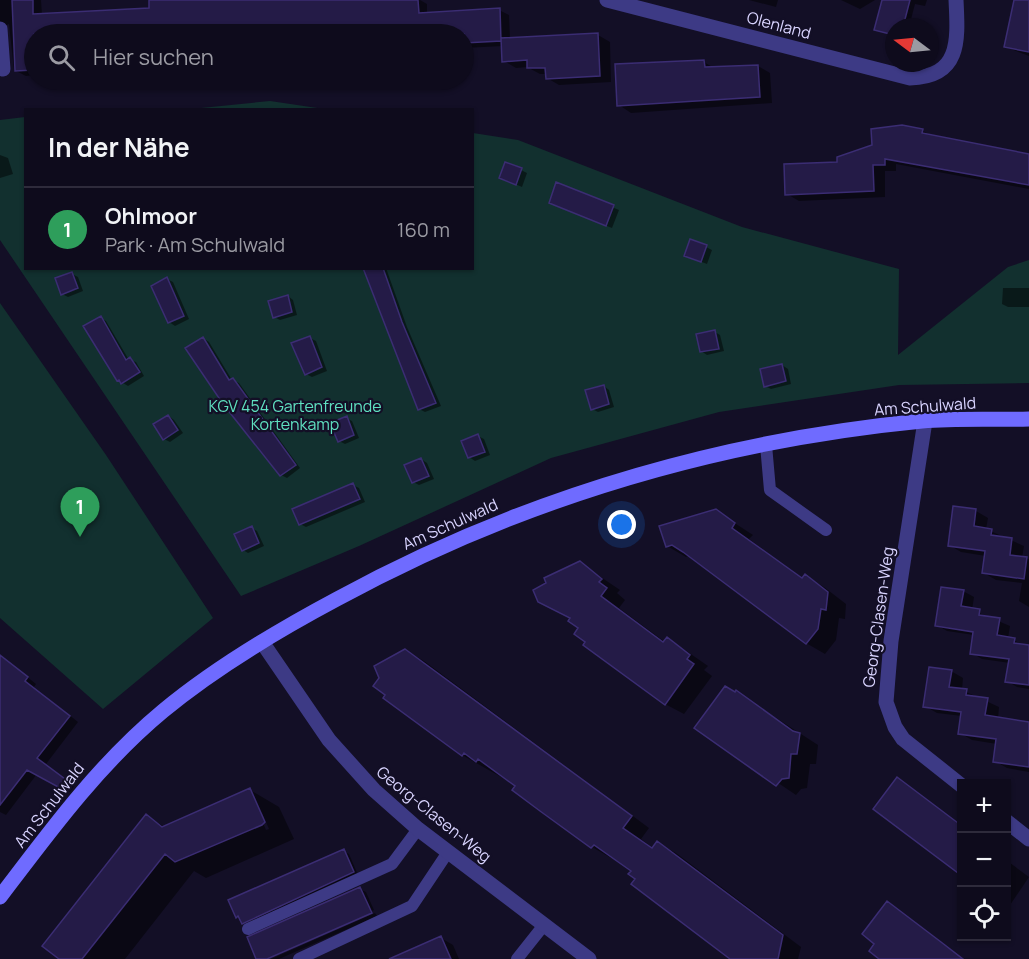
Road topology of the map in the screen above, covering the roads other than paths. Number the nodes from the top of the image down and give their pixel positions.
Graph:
1 (607, 0) edge
2 (956, 0) edge
3 (0, 29) edge
4 (3, 69) dead end
5 (1029, 419) edge
6 (925, 421) junction
7 (766, 445) junction
8 (826, 530) dead end
9 (262, 642) junction
10 (957, 782) edge
11 (1011, 826) edge
12 (418, 829) junction
13 (1029, 839) edge
14 (448, 852) junction
15 (0, 897) edge
16 (544, 925) junction
17 (248, 929) dead end
18 (299, 959) edge
19 (517, 959) edge
20 (589, 959) edge

1 - 2 street, Olenland
3 - 4 street
5 - 6 street, Am Schulwald
6 - 7 street, Am Schulwald
6 - 10 street, Georg-Clasen-Weg
7 - 8 lane
7 - 9 street, Am Schulwald
9 - 12 street, Georg-Clasen-Weg
9 - 15 street, Am Schulwald
11 - 13 street
12 - 14 street, Georg-Clasen-Weg
12 - 17 lane
14 - 16 street, Georg-Clasen-Weg
14 - 18 lane
16 - 19 lane
16 - 20 street, Georg-Clasen-Weg

